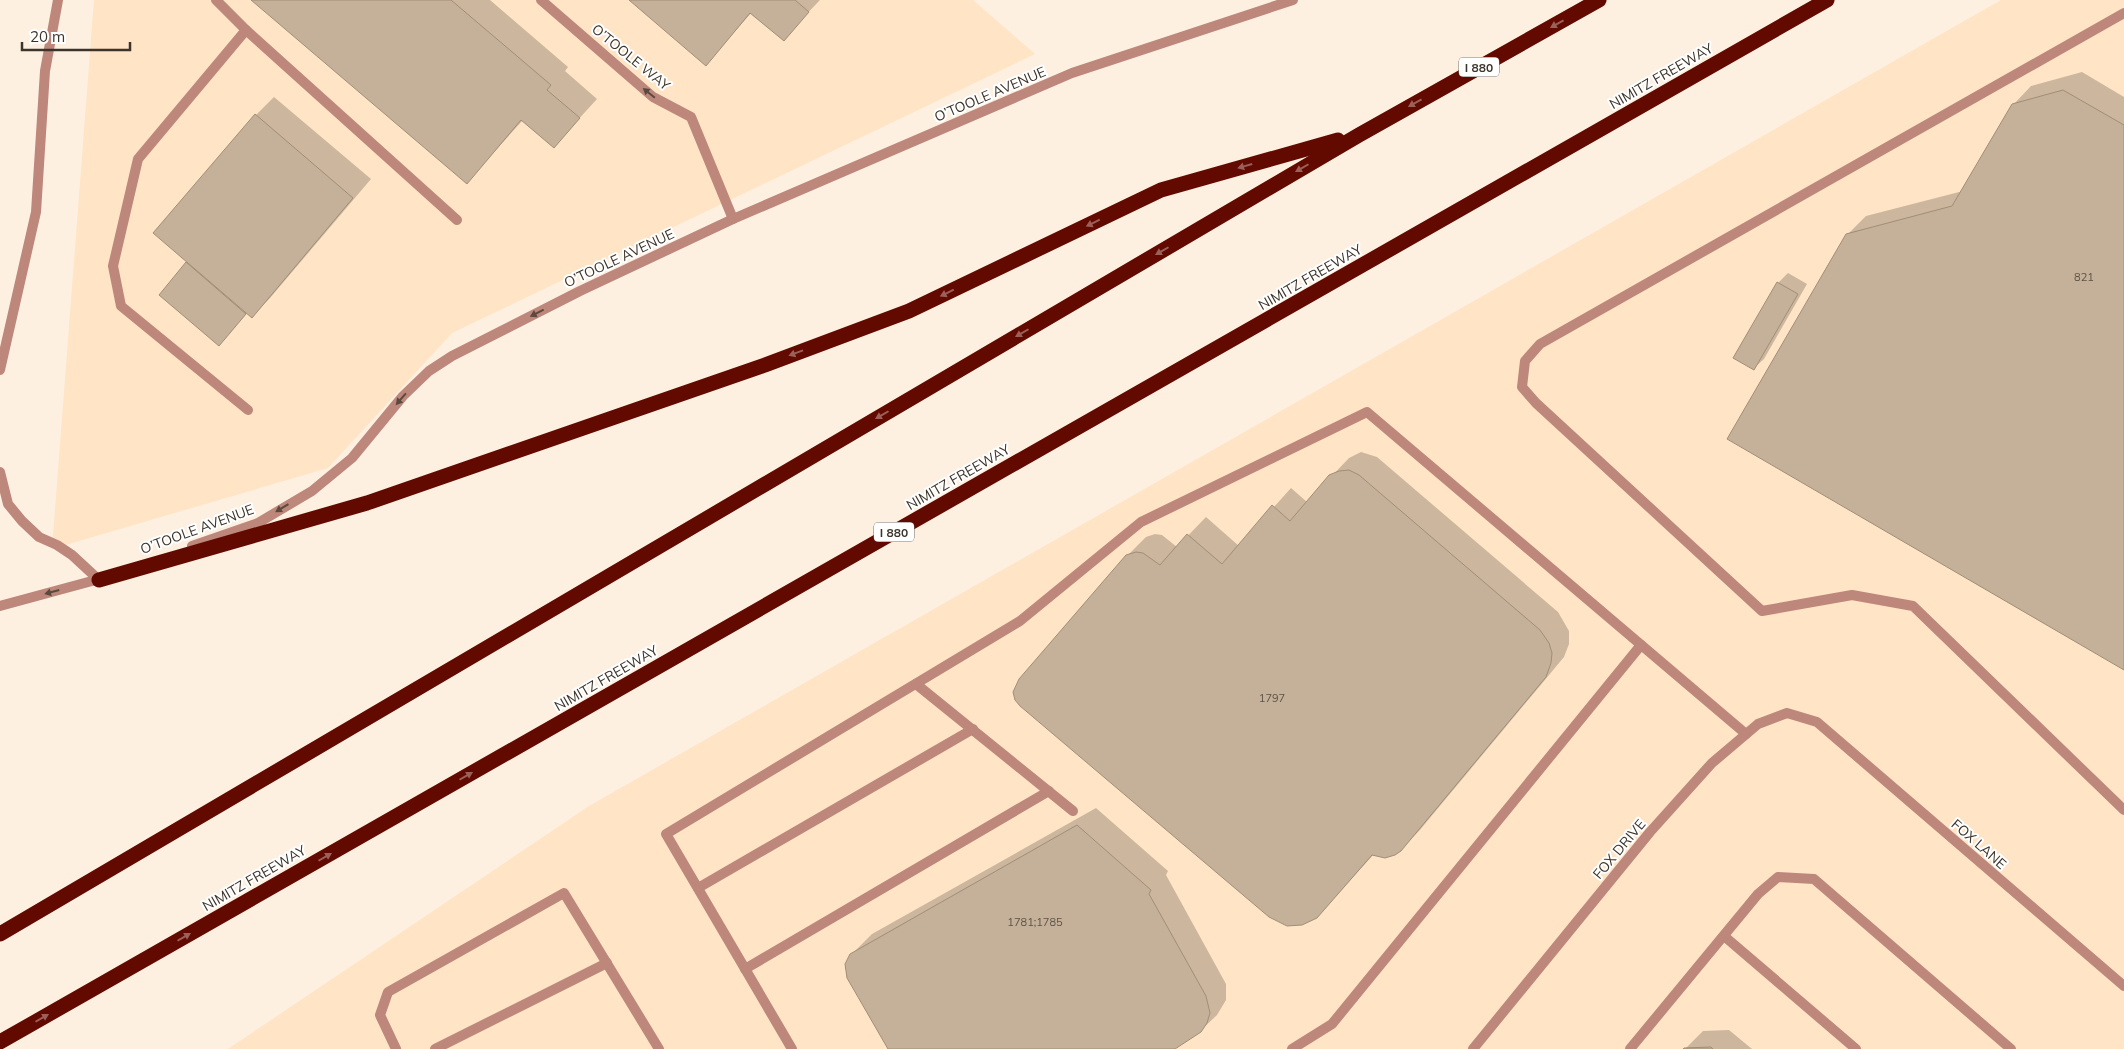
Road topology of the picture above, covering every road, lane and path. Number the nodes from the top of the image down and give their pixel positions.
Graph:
1 (58, 0) edge
2 (216, 0) edge
3 (541, 0) edge
4 (1294, 0) edge
5 (1599, 0) edge
6 (1827, 0) edge
7 (2124, 12) edge
8 (246, 30) junction
9 (1359, 134) junction
10 (733, 219) junction
11 (457, 220) dead end
12 (0, 370) edge
13 (248, 410) dead end
14 (0, 472) edge
15 (99, 580) junction
16 (0, 606) edge
17 (1641, 645) junction
18 (916, 684) junction
19 (1817, 722) joint
20 (973, 729) junction
21 (1746, 734) junction
22 (1049, 791) junction
23 (2124, 810) edge
24 (1072, 811) dead end
25 (698, 888) junction
26 (0, 934) edge
27 (1724, 936) junction
28 (607, 963) junction
29 (745, 969) junction
30 (2124, 986) edge
31 (0, 1042) edge
32 (396, 1049) edge
33 (435, 1049) edge
34 (659, 1049) edge
35 (792, 1049) edge
36 (1292, 1049) edge
37 (1473, 1049) edge
38 (1630, 1049) edge
39 (1856, 1049) edge
40 (2010, 1049) edge

1 - 12 street
2 - 8 street
10 -> 3 street, O’TOOLE WAY
4 - 10 street, O’TOOLE AVENUE
5 -> 9 highway, I 880
31 -> 6 highway, NIMITZ FREEWAY / I 880
7 - 23 street
8 - 11 street
8 - 13 street
9 -> 15 highway
9 -> 26 highway, I 880
10 -> 15 street, O’TOOLE AVENUE
14 - 15 street
15 -> 16 street, O’TOOLE AVENUE
17 - 18 street
17 - 21 street
17 - 36 street
18 - 20 street
18 - 25 street
19 - 21 street, FOX DRIVE
19 - 30 street, FOX LANE
20 - 22 street
20 - 25 street
21 - 37 street, FOX DRIVE
22 - 24 street
22 - 29 street
25 - 29 street
27 - 38 street
27 - 39 street
27 - 40 street
28 - 32 street
28 - 33 street
28 - 34 street
29 - 35 street

